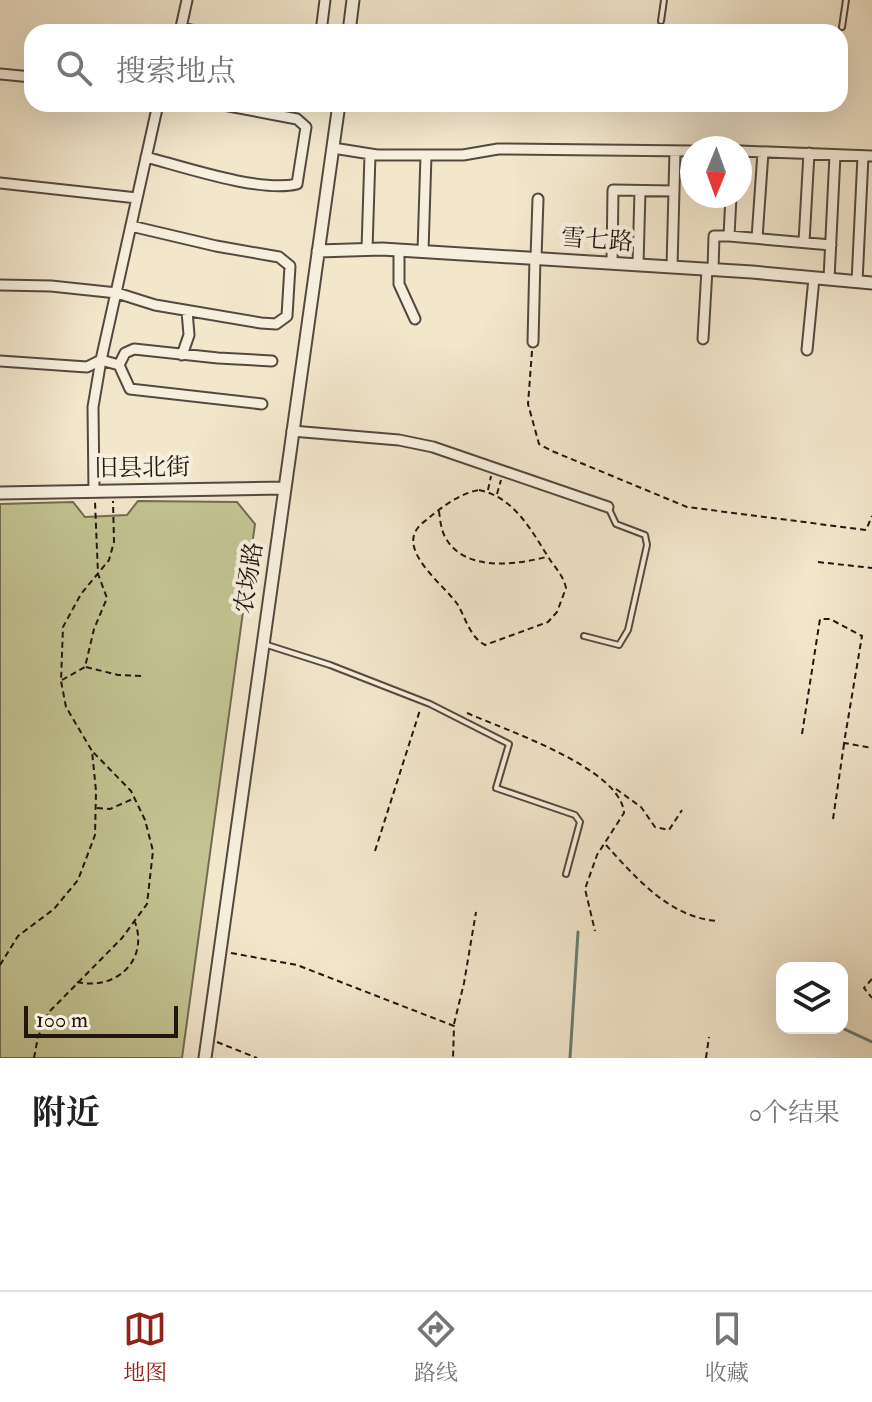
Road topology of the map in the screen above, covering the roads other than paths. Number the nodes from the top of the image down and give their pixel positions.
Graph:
1 (187, 0) edge
2 (325, 0) edge
3 (353, 0) edge
4 (664, 0) edge
5 (846, 0) edge
6 (661, 21) dead end
7 (182, 24) edge
8 (322, 24) edge
9 (350, 24) edge
10 (842, 24) edge
11 (0, 74) edge
12 (24, 76) edge
13 (156, 112) edge
14 (260, 112) edge
15 (338, 112) edge
16 (333, 148) junction
17 (675, 151) junction
18 (680, 151) edge
19 (752, 152) edge
20 (763, 152) junction
21 (809, 153) junction
22 (370, 155) junction
23 (426, 155) junction
24 (835, 155) junction
25 (868, 156) edge
26 (146, 157) junction
27 (0, 183) edge
28 (640, 191) junction
29 (674, 191) junction
30 (137, 198) junction
31 (538, 199) dead end
32 (730, 208) edge
33 (131, 226) junction
34 (729, 236) junction
35 (757, 238) junction
36 (804, 242) junction
37 (831, 245) junction
38 (367, 249) junction
39 (399, 250) junction
40 (318, 251) junction
41 (423, 251) junction
42 (536, 258) junction
43 (612, 263) junction
44 (638, 265) junction
45 (672, 267) junction
46 (710, 270) junction
47 (814, 278) junction
48 (829, 279) junction
49 (857, 282) junction
50 (872, 283) edge
51 (0, 285) edge
52 (117, 293) junction
53 (187, 311) junction
54 (415, 319) dead end
55 (703, 339) dead end
56 (533, 342) road end
57 (807, 350) dead end
58 (182, 355) junction
59 (101, 360) junction
60 (0, 361) edge
61 (272, 361) dead end
62 (119, 365) junction
63 (262, 404) dead end
64 (292, 431) junction
65 (285, 488) junction
66 (94, 491) junction
67 (0, 493) edge
68 (608, 507) joint
69 (584, 636) dead end
70 (262, 644) junction
71 (566, 874) dead end
72 (205, 1058) edge

1 - 7 street
2 - 8 street
3 - 9 street
4 - 6 lane
5 - 10 lane
11 - 12 street
13 - 26 street
14 - 26 street
15 - 16 street, 农场路
16 - 22 street
16 - 40 street, 农场路
17 - 18 street
17 - 23 street
17 - 29 street
19 - 20 street
20 - 21 street
20 - 35 street
21 - 24 street
21 - 36 street
22 - 23 street
22 - 38 street
23 - 41 street
24 - 25 street
24 - 37 street
25 - 49 street
26 - 30 street
27 - 30 street
28 - 29 street
28 - 43 street
28 - 44 street
29 - 45 street
30 - 33 street
31 - 42 street
32 - 34 street
33 - 52 street
33 - 53 street
34 - 35 street
34 - 46 street
35 - 36 street
36 - 37 street
37 - 48 street
38 - 39 street, 雪七路
38 - 40 street, 雪七路
39 - 41 street, 雪七路
39 - 54 street
40 - 64 street, 农场路
41 - 42 street, 雪七路
42 - 43 street, 雪七路
42 - 56 street
43 - 44 street, 雪七路
44 - 45 street, 雪七路
45 - 46 street, 雪七路
46 - 47 street, 雪七路
46 - 55 street
47 - 48 street, 雪七路
47 - 57 street
48 - 49 street, 雪七路
49 - 50 street, 雪七路
51 - 52 street
52 - 53 street
52 - 59 street
53 - 58 street
58 - 61 street
58 - 62 street
59 - 60 street
59 - 62 street
59 - 66 street
62 - 63 street
64 - 65 street, 农场路
64 - 68 street
65 - 66 street, 旧县北街
65 - 70 street, 农场路
66 - 67 street, 旧县北街
68 - 69 lane
70 - 71 lane
70 - 72 street, 农场路

